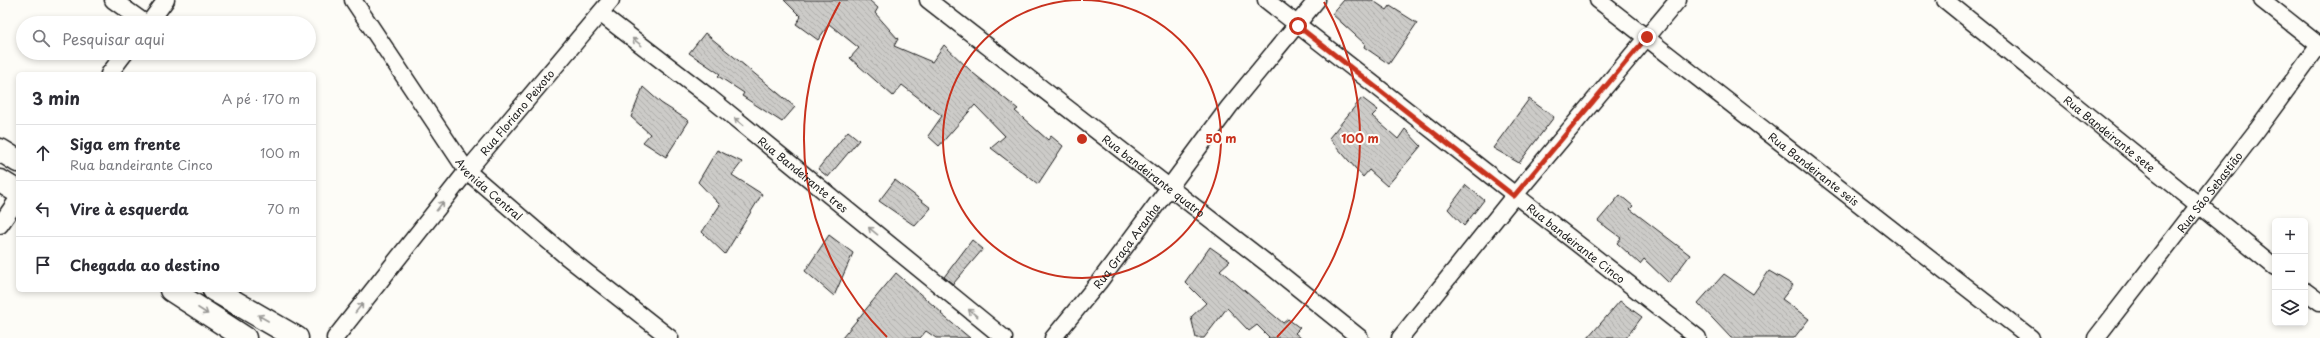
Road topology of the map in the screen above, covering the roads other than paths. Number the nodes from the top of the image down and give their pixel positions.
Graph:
1 (113, 0) edge
2 (166, 0) edge
3 (353, 0) edge
4 (611, 0) edge
5 (928, 0) edge
6 (1266, 0) edge
7 (1317, 0) edge
8 (1598, 0) edge
9 (1678, 0) edge
10 (1945, 0) edge
11 (2262, 0) edge
12 (600, 14) junction
13 (135, 16) edge
14 (154, 16) edge
15 (1298, 26) junction
16 (1647, 37) junction
17 (2320, 45) edge
18 (120, 60) edge
19 (111, 72) edge
20 (0, 150) edge
21 (16, 160) edge
22 (467, 171) junction
23 (0, 181) edge
24 (1169, 189) junction
25 (16, 191) edge
26 (1514, 196) junction
27 (16, 202) edge
28 (2198, 207) junction
29 (0, 225) edge
30 (2272, 265) edge
31 (174, 292) edge
32 (217, 292) edge
33 (2308, 293) edge
34 (2320, 302) edge
35 (245, 338) edge
36 (297, 338) edge
37 (335, 338) edge
38 (670, 338) edge
39 (1004, 338) edge
40 (1053, 338) edge
41 (1360, 338) edge
42 (1400, 338) edge
43 (1698, 338) edge
44 (2031, 338) edge
45 (2096, 338) edge

1 - 13 street
2 - 14 street
3 - 22 street, Avenida Central
4 - 12 street, Rua Floriano Peixoto
5 - 24 street, Rua bandeirante quatro
6 - 15 street, Rua bandeirante Cinco
7 - 15 street, Rua Graça Aranha
8 - 16 street, Rua Bandeirante seis
9 - 16 street
10 - 28 street, Rua Bandeirante sete
11 - 17 street
12 - 22 street, Rua Floriano Peixoto
39 -> 12 street, Rua Bandeirante tres
15 - 24 street, Rua Graça Aranha
15 - 26 street, Rua bandeirante Cinco
16 - 26 street
16 - 44 street, Rua Bandeirante seis
17 - 28 street, Rua São Sebastião
18 - 19 street
20 - 21 main road
37 -> 22 street, Rua Floriano Peixoto
22 - 38 street, Avenida Central
23 - 25 main road
24 - 40 street, Rua Graça Aranha
24 - 41 street, Rua bandeirante quatro
26 - 42 street
26 - 43 street, Rua bandeirante Cinco
27 - 29 street
28 - 30 street, Rua Bandeirante sete
28 - 45 street, Rua São Sebastião
31 -> 35 main road
36 -> 32 main road
33 - 34 street

